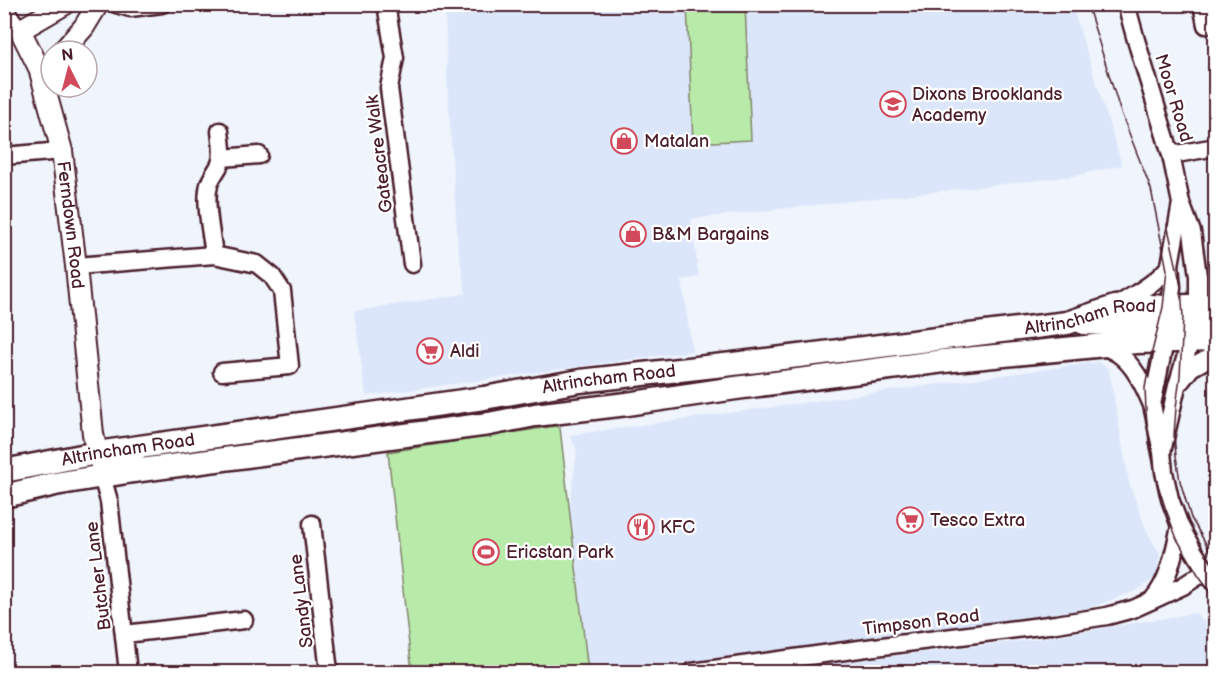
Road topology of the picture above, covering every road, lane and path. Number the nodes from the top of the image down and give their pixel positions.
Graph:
1 (65, 4) edge
2 (98, 4) edge
3 (116, 4) edge
4 (162, 4) edge
5 (386, 4) edge
6 (1126, 4) edge
7 (1202, 4) edge
8 (4, 9) edge
9 (1206, 24) dead end
10 (20, 30) junction
11 (74, 39) edge
12 (39, 56) edge
13 (52, 99) edge
14 (220, 131) dead end
15 (1215, 147) edge
16 (62, 151) junction
17 (259, 155) dead end
18 (1171, 155) junction
19 (4, 156) edge
20 (222, 158) junction
21 (1181, 203) junction
22 (214, 255) junction
23 (412, 264) dead end
24 (1170, 265) junction
25 (76, 266) junction
26 (1115, 307) junction
27 (1203, 319) edge
28 (1067, 322) junction
29 (1168, 325) junction
30 (1215, 340) edge
31 (1099, 345) junction
32 (1215, 354) edge
33 (222, 372) dead end
34 (1177, 386) junction
35 (1152, 405) junction
36 (1162, 452) junction
37 (97, 453) junction
38 (204, 462) junction
39 (4, 471) edge
40 (102, 476) junction
41 (4, 496) edge
42 (312, 524) dead end
43 (1180, 526) junction
44 (1211, 578) edge
45 (1153, 600) junction
46 (244, 620) dead end
47 (125, 634) junction
48 (128, 672) edge
49 (329, 672) edge
50 (692, 672) edge

1 - 10 main road
2 - 11 main road
3 - 4 street
5 - 23 street, Gateacre Walk
6 - 18 street, Moor Road
7 - 9 street
8 - 10 street, Ferndown Road
10 - 12 main road, Ferndown Road
13 - 16 main road, Ferndown Road
14 - 20 street
15 - 18 street
16 - 19 street
16 - 25 main road, Ferndown Road
17 - 20 street
18 - 21 street, Moor Road
20 - 22 street
21 - 24 street, Moor Road
21 - 27 street, Moor Road
22 - 25 street
22 - 33 street
24 - 26 street
24 - 29 street, Moor Road
25 - 37 main road, Ferndown Road
26 - 28 highway, Altrincham Road
26 - 29 highway, Altrincham Road
27 - 29 highway, Altrincham Road
27 - 29 highway, Altrincham Road
27 - 30 highway, Altrincham Road
27 - 34 street, Moor Road
28 - 29 highway
28 - 37 highway, Altrincham Road
29 - 31 highway, Altrincham Road
29 - 35 street, Moor Road
31 - 35 street
31 - 38 highway, Altrincham Road
32 - 34 street
34 - 36 street, Moor Road
35 - 36 street
36 - 43 street
37 - 38 main road
37 - 39 highway, Altrincham Road
37 - 40 street, Butcher Lane
38 - 40 highway, Altrincham Road
40 - 41 highway, Altrincham Road
40 - 47 street, Butcher Lane
42 - 49 street, Sandy Lane
43 - 44 street
43 - 45 street
44 - 45 street, Timpson Road
45 - 50 street, Timpson Road
46 - 47 street
47 - 48 street, Butcher Lane

